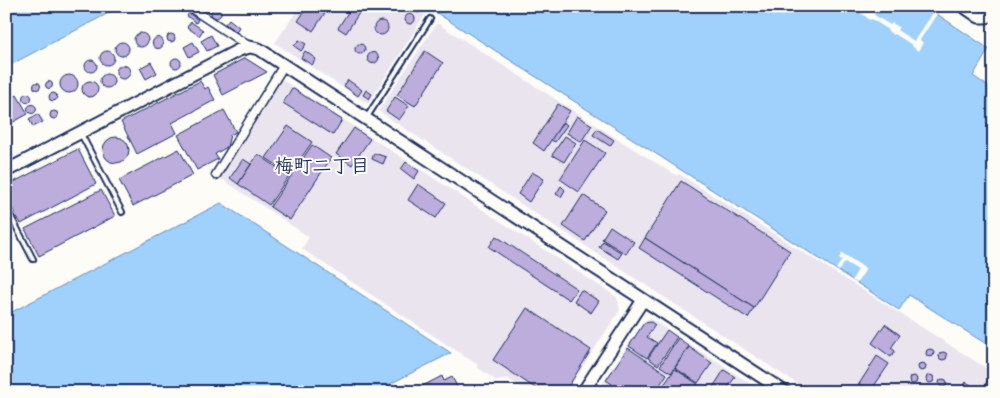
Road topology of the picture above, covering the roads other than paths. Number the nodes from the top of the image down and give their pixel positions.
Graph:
1 (188, 6) edge
2 (963, 6) edge
3 (994, 12) edge
4 (430, 19) dead end
5 (250, 46) junction
6 (284, 65) junction
7 (366, 119) junction
8 (80, 132) junction
9 (6, 170) edge
10 (216, 175) dead end
11 (6, 207) edge
12 (122, 212) dead end
13 (33, 259) dead end
14 (643, 300) junction
15 (583, 392) edge
16 (785, 392) edge

1 - 5 street
2 - 3 street
4 - 7 lane
5 - 6 street
5 - 8 street
6 - 7 street
6 - 10 street
7 - 14 street
8 - 9 street
8 - 12 lane
11 - 13 lane
14 - 15 street
14 - 16 street

